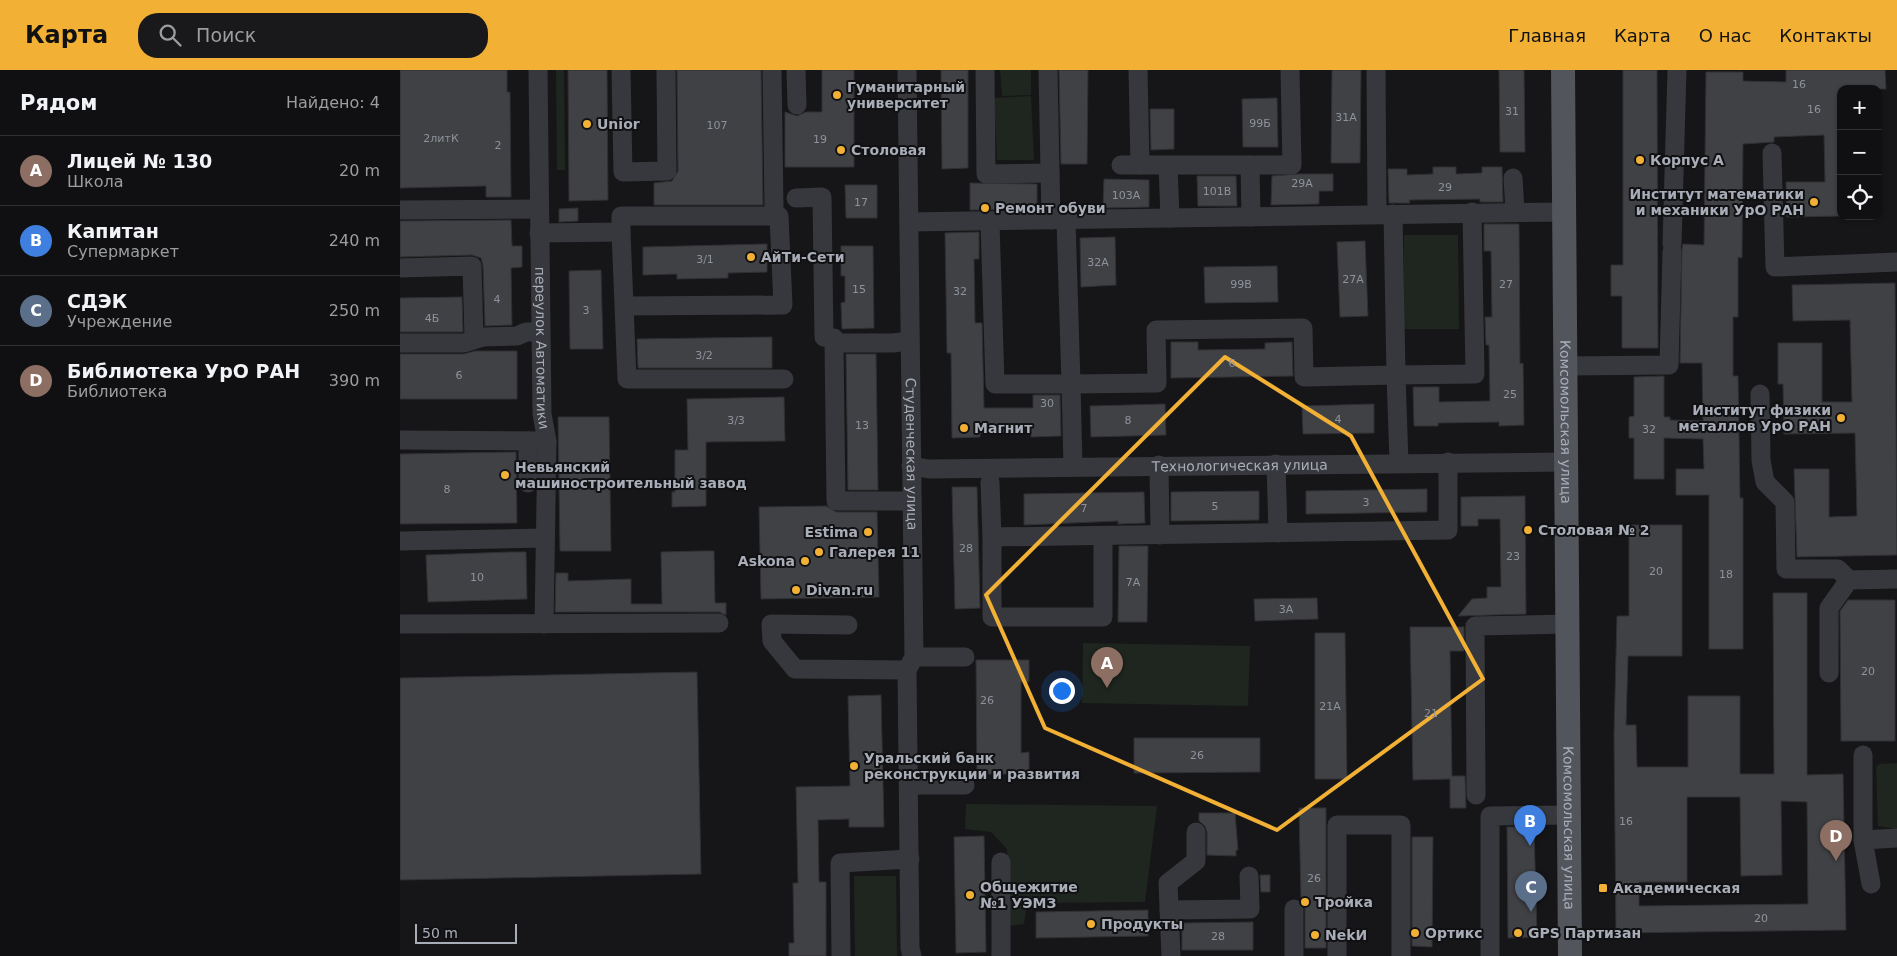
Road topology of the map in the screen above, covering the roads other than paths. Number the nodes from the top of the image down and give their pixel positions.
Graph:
1 (538, 70) edge
2 (621, 70) edge
3 (666, 70) edge
4 (772, 70) edge
5 (796, 70) edge
6 (907, 70) edge
7 (985, 70) edge
8 (1048, 70) edge
9 (1138, 70) edge
10 (1290, 70) edge
11 (1376, 70) edge
12 (1563, 70) edge
13 (1677, 70) edge
14 (796, 105) dead end
15 (1772, 153) dead end
16 (1120, 165) dead end
17 (1140, 165) junction
18 (1168, 165) junction
19 (1250, 165) junction
20 (1050, 173) junction
21 (1513, 178) dead end
22 (796, 198) dead end
23 (774, 207) dead end
24 (539, 209) junction
25 (400, 210) edge
26 (1472, 212) junction
27 (1515, 212) junction
28 (1564, 212) junction
29 (1385, 214) junction
30 (1252, 217) junction
31 (1170, 218) junction
32 (1058, 220) junction
33 (909, 222) junction
34 (990, 222) junction
35 (621, 232) junction
36 (539, 233) junction
37 (1897, 262) edge
38 (400, 268) edge
39 (626, 306) junction
40 (540, 332) junction
41 (474, 338) junction
42 (909, 341) junction
43 (400, 343) edge
44 (834, 343) junction
45 (1566, 366) junction
46 (1396, 375) junction
47 (784, 379) dead end
48 (1072, 384) junction
49 (1760, 394) dead end
50 (400, 440) edge
51 (528, 441) junction
52 (547, 441) junction
53 (1448, 462) junction
54 (1567, 462) junction
55 (1399, 463) junction
56 (1276, 464) junction
57 (1159, 465) junction
58 (911, 466) junction
59 (1073, 466) junction
60 (990, 482) dead end
61 (528, 483) dead end
62 (912, 501) junction
63 (1278, 533) junction
64 (1160, 535) junction
65 (1103, 536) junction
66 (992, 537) junction
67 (545, 538) junction
68 (400, 541) edge
69 (1897, 578) edge
70 (1849, 580) junction
71 (719, 623) dead end
72 (400, 624) edge
73 (544, 624) junction
74 (1567, 624) junction
75 (848, 625) dead end
76 (965, 657) dead end
77 (910, 664) junction
78 (1829, 673) dead end
79 (1863, 756) dead end
80 (909, 785) junction
81 (965, 785) dead end
82 (1476, 795) dead end
83 (1569, 815) junction
84 (1196, 832) dead end
85 (1897, 838) edge
86 (1863, 840) junction
87 (910, 859) junction
88 (1001, 862) dead end
89 (1249, 876) dead end
90 (1871, 884) dead end
91 (1294, 908) dead end
92 (1169, 910) junction
93 (841, 956) edge
94 (912, 956) edge
95 (1001, 956) edge
96 (1170, 956) edge
97 (1294, 956) edge
98 (1338, 956) edge
99 (1401, 956) edge
100 (1490, 956) edge
101 (1570, 956) edge

1 - 24 street, переулок Автоматики
2 - 3 street
4 - 23 street
5 - 14 street
6 - 33 street, Студенческая улица
7 - 20 street
8 - 20 street
9 - 17 street
10 - 19 street
11 - 29 street
12 - 28 main road, Комсомольская улица
13 - 45 street
15 - 37 street
16 - 17 street
17 - 18 street
18 - 19 street
18 - 31 street
19 - 30 street
20 - 32 street
21 - 27 street
22 - 44 street
24 - 25 street
24 - 36 street, переулок Автоматики
26 - 27 street
26 - 29 street
26 - 46 street
27 - 28 street
28 - 45 main road, Комсомольская улица
29 - 30 street
29 - 46 street
30 - 31 street
31 - 32 street
32 - 34 street
32 - 48 street
33 - 34 street
33 - 42 street, Студенческая улица
34 - 48 street
35 - 36 street
35 - 39 street
35 - 39 street
36 - 40 street, переулок Автоматики
38 - 41 street
39 - 47 street
40 - 41 street
40 - 52 street, переулок Автоматики
41 - 43 street
42 - 44 street
42 - 58 street, Студенческая улица
44 - 62 street
45 - 54 main road, Комсомольская улица
46 - 48 street
46 - 55 street
48 - 59 street
49 - 70 street
50 - 51 street
51 - 52 street
51 - 61 street
52 - 67 street, переулок Автоматики
53 - 54 street, Технологическая улица
53 - 55 street, Технологическая улица
53 - 63 street
54 - 74 main road, Комсомольская улица
55 - 56 street, Технологическая улица
56 - 57 street, Технологическая улица
56 - 63 street
57 - 59 street, Технологическая улица
57 - 64 street
58 - 59 street, Технологическая улица
58 - 62 street, Студенческая улица
60 - 66 street
62 - 77 street, Студенческая улица
63 - 64 street
64 - 65 street
65 - 66 street
65 - 66 street
67 - 68 street
67 - 73 street, переулок Автоматики
69 - 70 street
70 - 78 street
71 - 73 street
72 - 73 street
74 - 82 street
74 - 83 main road, Комсомольская улица
75 - 77 street
76 - 77 street
77 - 80 street, Студенческая улица
79 - 86 street
80 - 81 street
80 - 87 street, Студенческая улица
83 - 100 street
83 - 101 main road, Комсомольская улица
84 - 92 street
85 - 86 street
86 - 90 street
87 - 93 street
87 - 94 street, Студенческая улица
88 - 95 street
89 - 92 street
91 - 97 street
92 - 96 street
98 - 99 street

